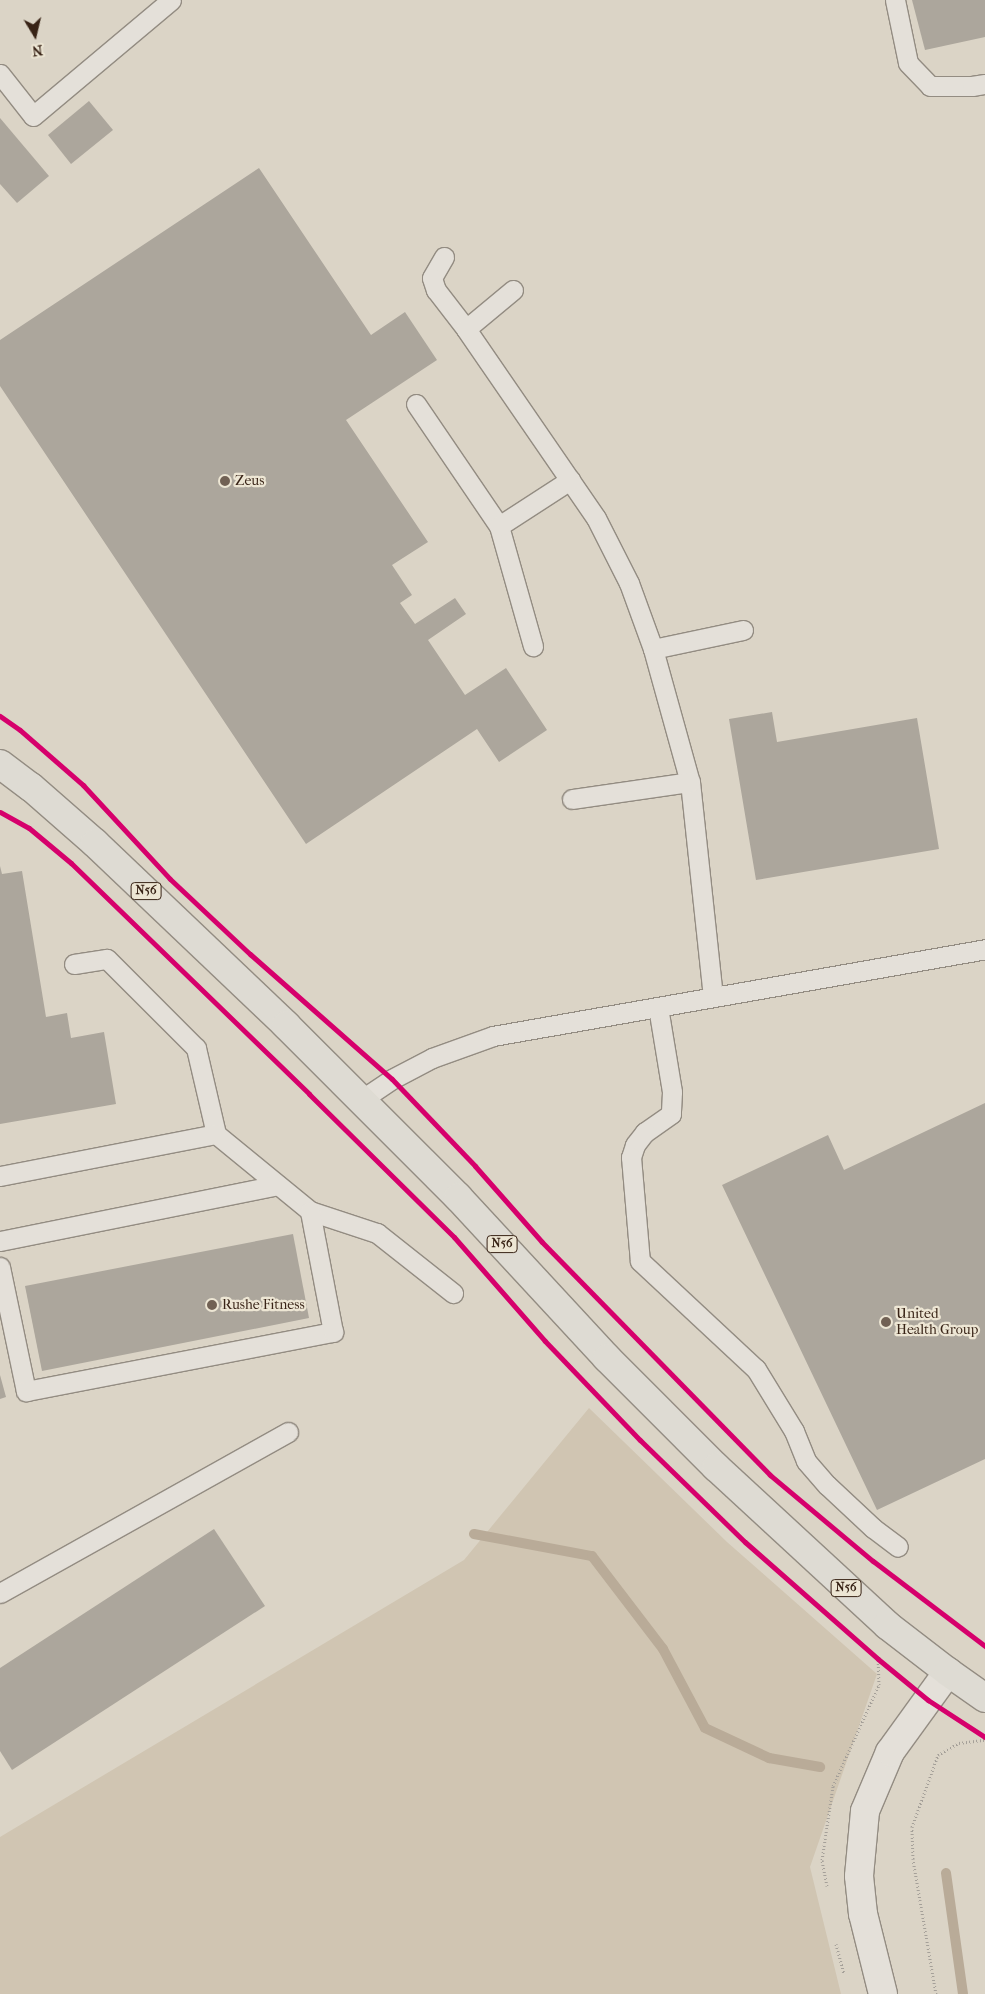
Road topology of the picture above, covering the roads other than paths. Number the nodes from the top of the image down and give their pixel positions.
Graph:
1 (171, 0) edge
2 (896, 0) edge
3 (0, 74) edge
4 (985, 84) edge
5 (444, 257) dead end
6 (513, 290) dead end
7 (466, 329) junction
8 (416, 404) dead end
9 (570, 480) junction
10 (499, 526) junction
11 (743, 630) dead end
12 (534, 646) dead end
13 (653, 650) junction
14 (0, 764) edge
15 (690, 782) junction
16 (572, 799) dead end
17 (985, 949) edge
18 (74, 964) dead end
19 (713, 997) junction
20 (658, 1007) junction
21 (361, 1100) junction
22 (216, 1134) junction
23 (0, 1176) edge
24 (277, 1185) junction
25 (310, 1211) junction
26 (0, 1241) edge
27 (0, 1267) edge
28 (453, 1293) dead end
29 (288, 1432) dead end
30 (898, 1547) dead end
31 (0, 1593) edge
32 (948, 1672) junction
33 (985, 1698) edge
34 (883, 1994) edge

1 - 3 lane
2 - 4 lane
5 - 7 lane
6 - 7 lane
7 - 9 lane
8 - 10 lane
9 - 10 lane
9 - 13 lane
10 - 12 lane
11 - 13 lane
13 - 15 lane
14 - 21 main road, N56
15 - 16 lane
15 - 19 lane
17 - 19 lane
18 - 22 lane
19 - 20 lane
20 - 21 lane
20 - 30 lane
21 - 32 main road, N56
22 - 23 lane
22 - 24 lane
24 - 25 lane
24 - 26 lane
25 - 27 lane
25 - 28 lane
29 - 31 lane
32 - 33 main road, N56
32 - 34 street

